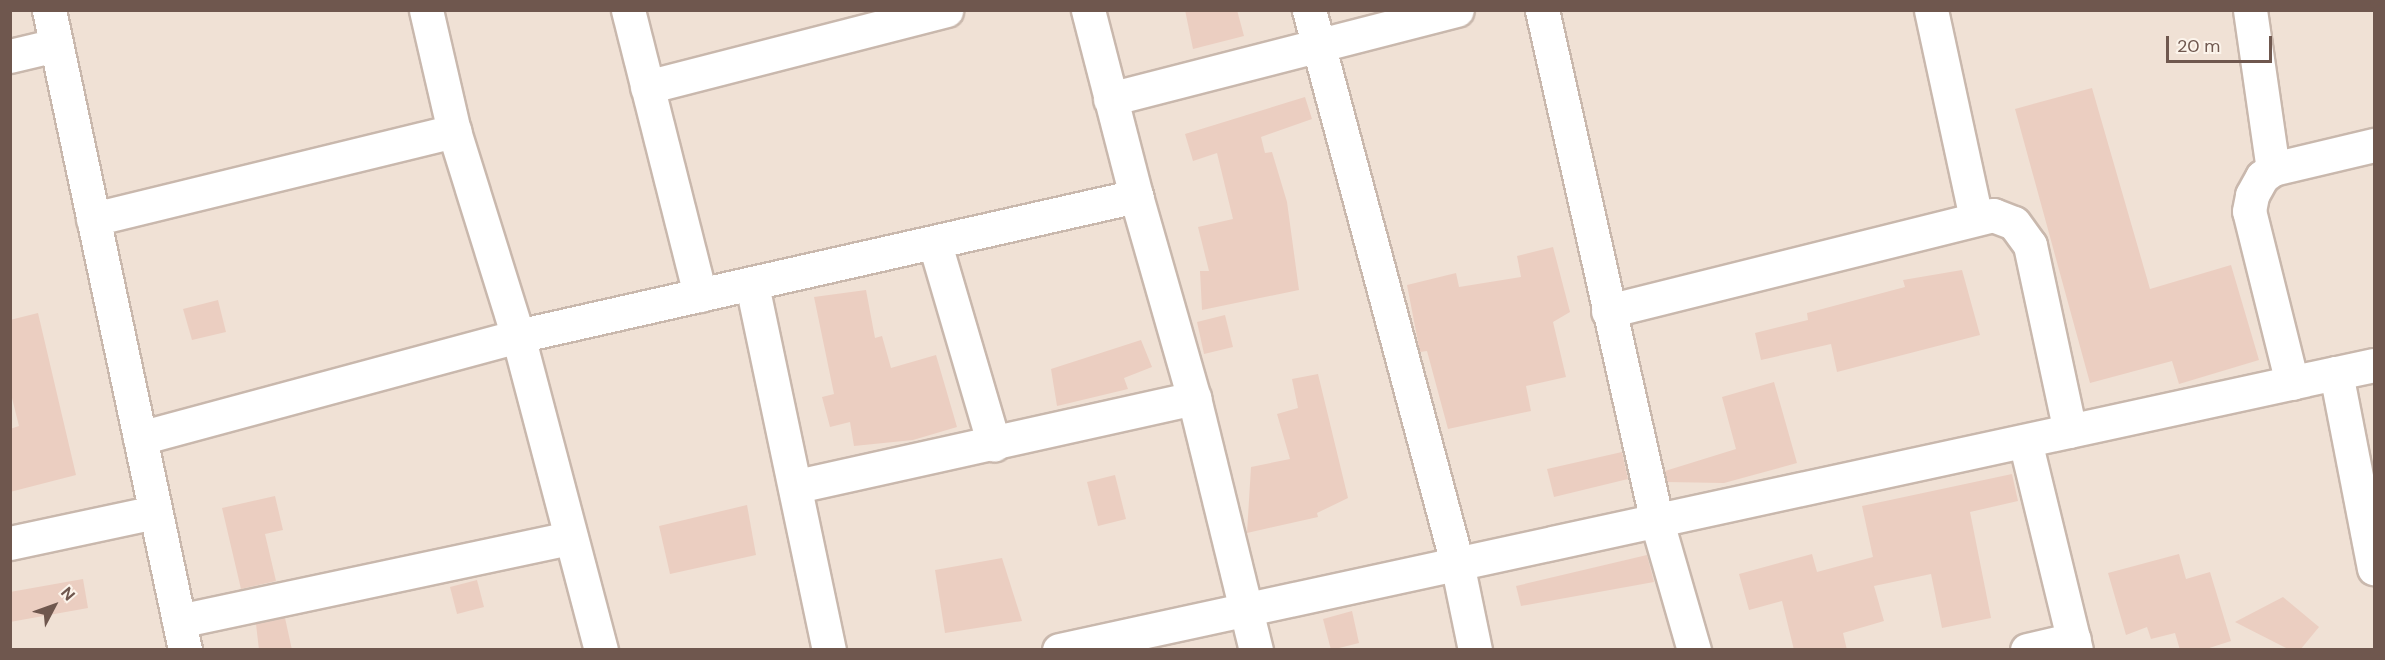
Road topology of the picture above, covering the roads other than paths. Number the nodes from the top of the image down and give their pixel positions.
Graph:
1 (426, 10) edge
2 (628, 10) edge
3 (946, 10) edge
4 (1088, 10) edge
5 (1309, 10) edge
6 (1457, 10) edge
7 (1542, 10) edge
8 (1931, 10) edge
9 (2250, 10) edge
10 (49, 11) edge
11 (56, 45) junction
12 (1317, 48) junction
13 (10, 56) edge
14 (647, 87) junction
15 (1110, 99) junction
16 (454, 131) junction
17 (2374, 145) edge
18 (2273, 169) junction
19 (1136, 196) junction
20 (1976, 218) junction
21 (93, 219) junction
22 (935, 244) junction
23 (752, 285) junction
24 (700, 295) junction
25 (1608, 311) junction
26 (518, 336) junction
27 (2374, 365) edge
28 (2336, 373) junction
29 (2292, 383) junction
30 (1194, 398) junction
31 (2070, 431) junction
32 (140, 438) junction
33 (2025, 441) junction
34 (994, 445) junction
35 (797, 486) junction
36 (155, 512) junction
37 (1657, 522) junction
38 (570, 538) junction
39 (10, 543) edge
40 (1457, 563) junction
41 (2374, 568) edge
42 (1246, 607) junction
43 (182, 635) edge
44 (2075, 644) edge
45 (601, 650) edge
46 (829, 650) edge
47 (1059, 650) edge
48 (1256, 650) edge
49 (1475, 650) edge
50 (1694, 650) edge
51 (2027, 650) edge

1 - 16 street
2 - 14 street
3 - 14 street
4 - 15 street
5 - 12 street
6 - 12 street
7 - 25 street
8 - 20 street
9 - 18 street
10 - 11 street
11 - 13 street
11 - 21 street
12 - 15 street
12 - 40 street
14 - 24 street
15 - 19 street
16 - 21 street
16 - 26 street
17 - 18 street
18 - 29 street
19 - 22 street
19 - 30 street
20 - 25 street
20 - 31 street
21 - 32 street
22 - 23 street
22 - 34 street
23 - 24 street
23 - 35 street
24 - 26 street
25 - 37 street
26 - 32 street
26 - 38 street
27 - 28 street
28 - 29 street
28 - 41 street
29 - 31 street
30 - 34 street
30 - 42 street
31 - 33 street
32 - 36 street
33 - 37 street
33 - 44 street
34 - 35 street
35 - 46 street
36 - 39 street
36 - 43 street
37 - 40 street
37 - 50 street
38 - 43 street
38 - 45 street
40 - 42 street
40 - 49 street
42 - 47 street
42 - 48 street
44 - 51 street

